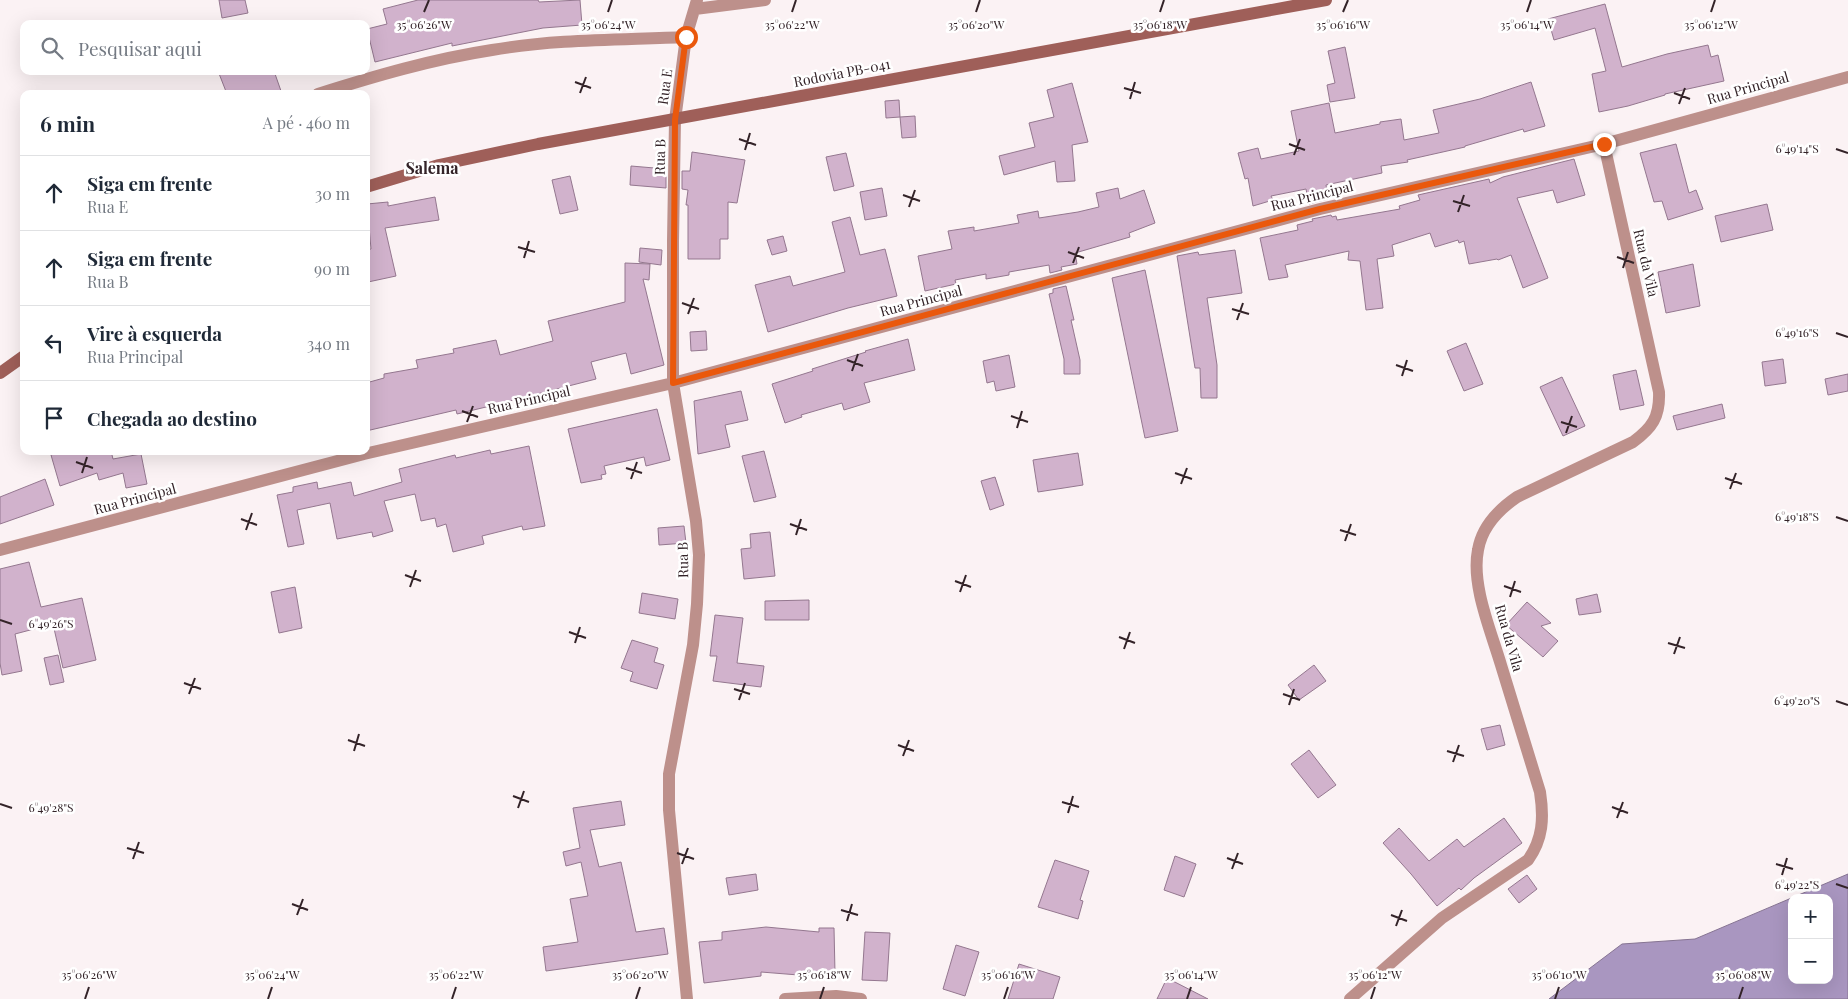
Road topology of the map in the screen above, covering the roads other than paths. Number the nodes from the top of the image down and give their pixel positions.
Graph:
1 (765, 0) edge
2 (1326, 0) edge
3 (696, 4) edge
4 (686, 37) junction
5 (1848, 77) edge
6 (331, 90) edge
7 (675, 120) junction
8 (1604, 144) junction
9 (370, 186) edge
10 (20, 359) edge
11 (0, 373) edge
12 (673, 383) junction
13 (370, 453) edge
14 (360, 455) edge
15 (0, 550) edge
16 (687, 999) edge
17 (785, 999) edge
18 (861, 999) edge
19 (1350, 999) edge

1 - 3 street
2 - 7 main road, Rodovia PB-041
3 - 4 street, Rua E
4 - 6 street
4 - 7 street, Rua E
5 - 8 street, Rua Principal
7 - 9 main road, Rodovia PB-041
7 - 12 street, Rua B
8 - 12 street, Rua Principal
8 - 19 street, Rua da Vila
10 - 11 main road
12 - 13 street, Rua Principal
12 - 16 street, Rua B
14 - 15 street, Rua Principal
17 - 18 street

